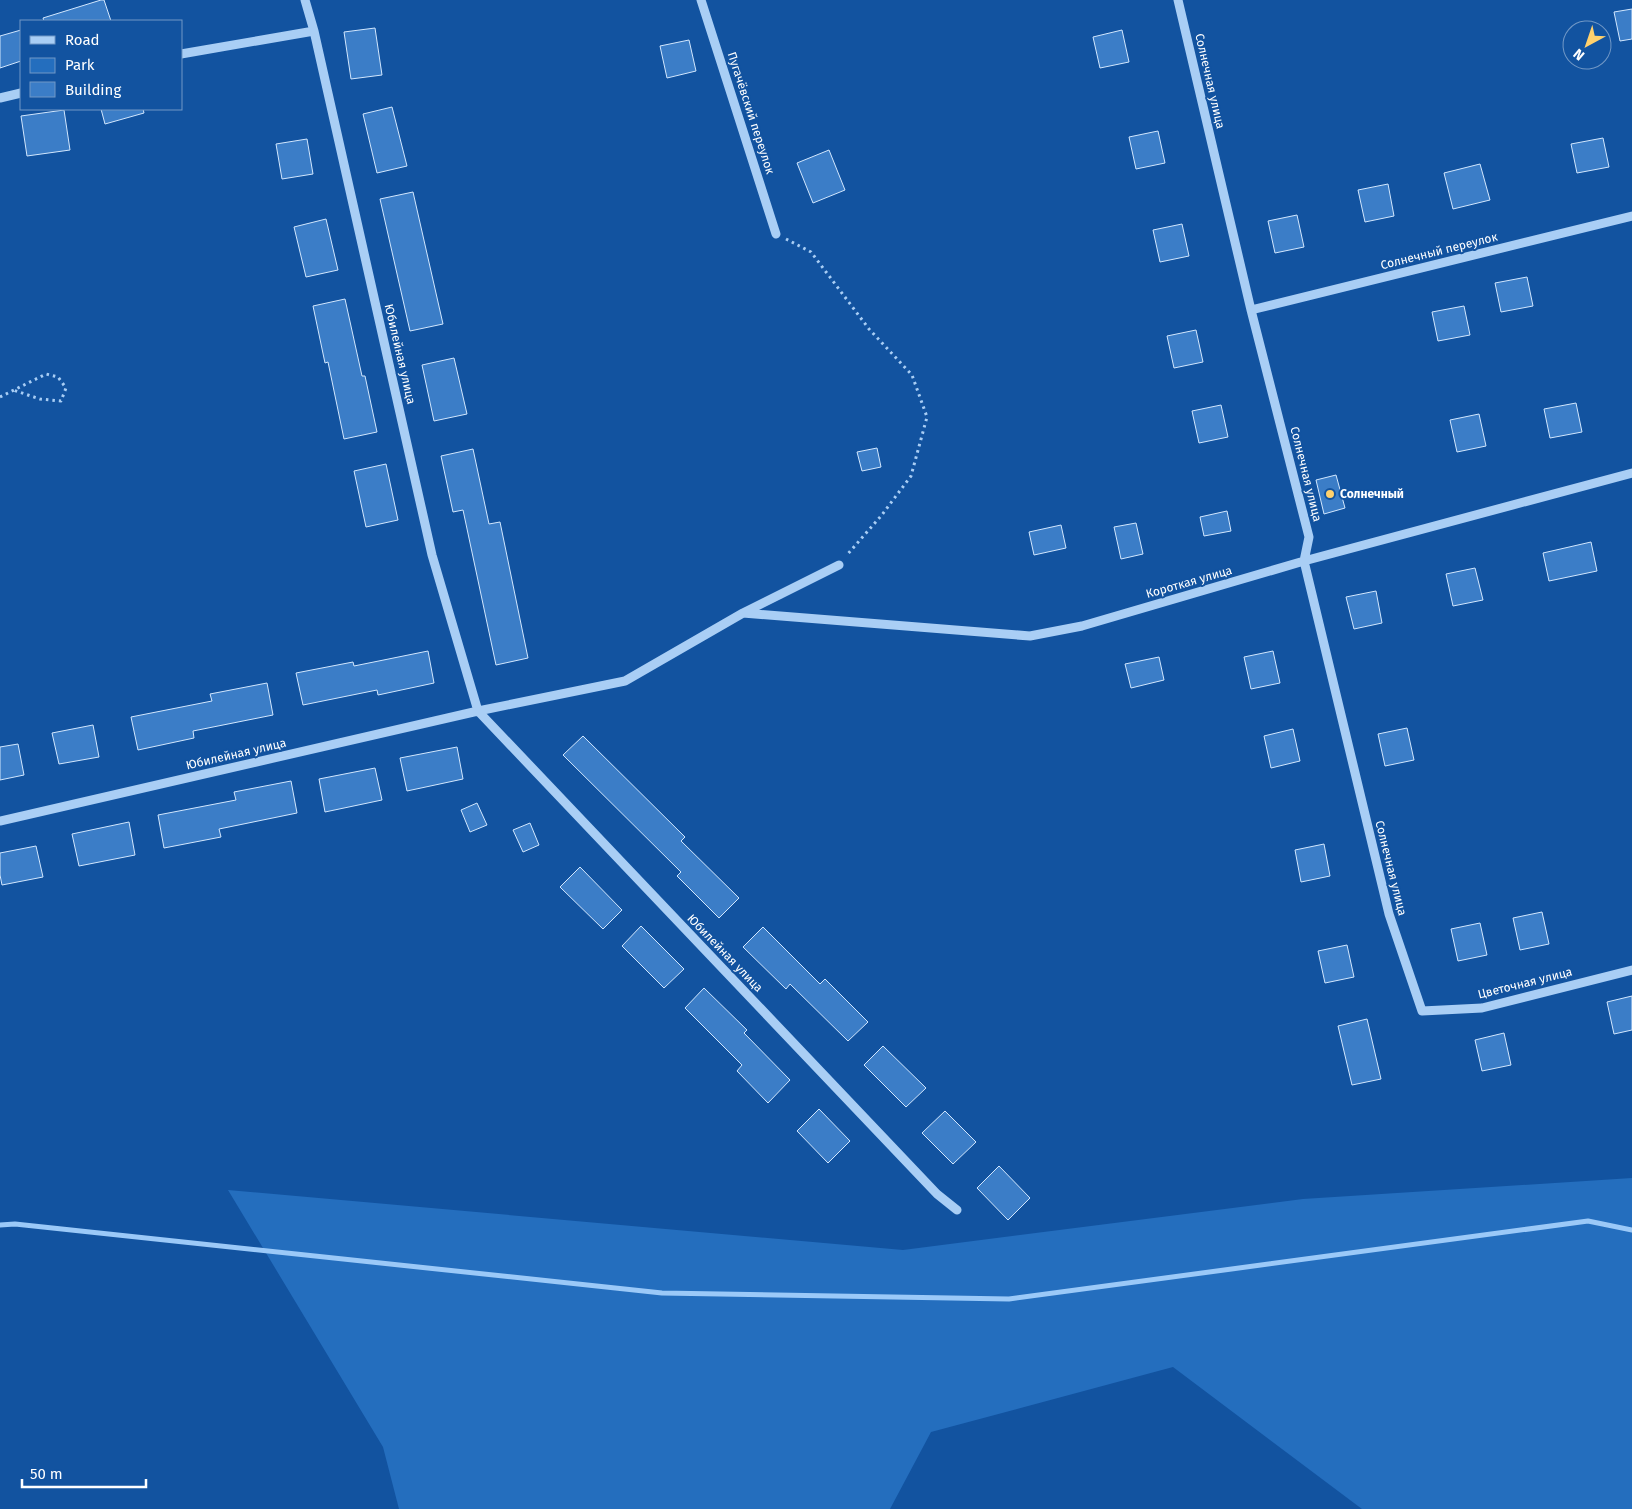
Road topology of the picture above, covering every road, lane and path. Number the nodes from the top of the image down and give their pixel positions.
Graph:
1 (304, 0) edge
2 (701, 0) edge
3 (1178, 0) edge
4 (314, 31) junction
5 (182, 54) edge
6 (20, 93) edge
7 (0, 98) edge
8 (1632, 216) edge
9 (776, 234) joint
10 (1251, 310) junction
11 (13, 390) junction
12 (0, 396) edge
13 (1632, 473) edge
14 (1304, 561) junction
15 (839, 565) joint
16 (743, 613) junction
17 (478, 711) junction
18 (0, 821) edge
19 (1632, 970) edge
20 (1422, 1011) joint
21 (957, 1210) dead end

1 - 4 street, Юбилейная улица
2 - 9 street, Пугачёвский переулок
3 - 10 street, Солнечная улица
4 - 5 street
4 - 17 street, Юбилейная улица
6 - 7 street
8 - 10 street, Солнечный переулок
9 - 15 path
10 - 14 street, Солнечная улица
11 - 11 path
11 - 12 path
13 - 14 street, Короткая улица
14 - 16 street, Короткая улица
14 - 20 street, Солнечная улица
15 - 16 street, Юбилейная улица
16 - 17 street, Юбилейная улица
17 - 18 street, Юбилейная улица
17 - 21 street, Юбилейная улица
19 - 20 street, Цветочная улица

